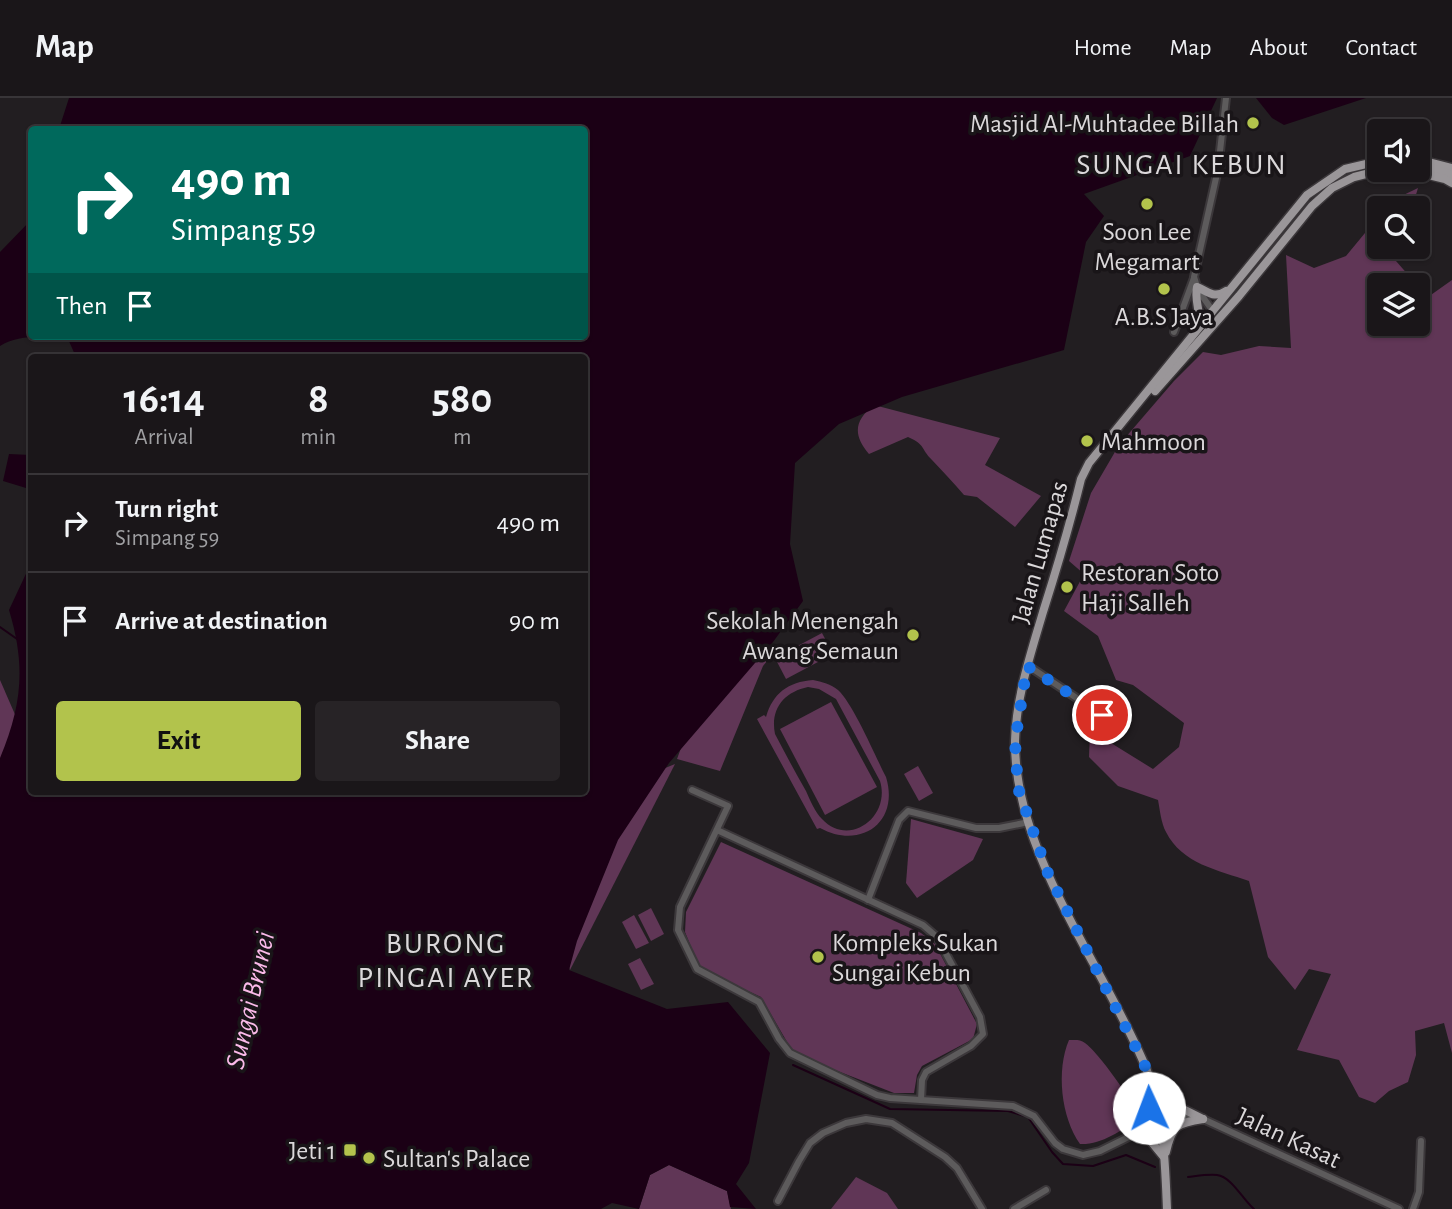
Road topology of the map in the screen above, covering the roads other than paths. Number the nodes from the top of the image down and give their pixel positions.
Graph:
1 (1226, 98) edge
2 (1367, 164) edge
3 (1430, 164) edge
4 (1430, 167) edge
5 (1452, 168) edge
6 (1367, 174) edge
7 (1430, 175) edge
8 (1452, 175) edge
9 (1452, 183) edge
10 (1194, 277) junction
11 (1247, 286) junction
12 (1197, 287) junction
13 (1230, 289) junction
14 (1212, 310) junction
15 (1198, 328) junction
16 (1174, 332) dead end
17 (1192, 351) junction
18 (1089, 463) junction
19 (1027, 666) junction
20 (1102, 715) dead end
21 (692, 790) dead end
22 (1029, 822) junction
23 (717, 830) junction
24 (868, 900) junction
25 (1150, 1079) junction
26 (921, 1100) junction
27 (1203, 1119) junction
28 (1160, 1121) junction
29 (1136, 1133) junction
30 (1421, 1141) dead end
31 (1165, 1158) junction
32 (1046, 1190) dead end
33 (778, 1201) dead end
34 (982, 1209) edge
35 (1014, 1209) edge
36 (1167, 1209) edge
37 (1399, 1209) edge
38 (1413, 1209) edge

1 - 10 street
2 - 13 main road
3 - 5 main road
4 - 8 main road
6 - 11 main road
7 - 9 main road
10 - 12 street
10 - 16 street
11 - 14 main road
11 - 17 main road, Jalan Lumapas
12 - 13 main road
12 - 14 street
12 - 15 main road
13 - 14 main road
14 - 15 main road, Jalan Lumapas
14 - 17 main road
15 - 18 main road, Jalan Lumapas
17 - 18 main road, Jalan Lumapas
18 - 19 main road, Jalan Lumapas
19 - 20 street
19 - 22 main road, Jalan Lumapas
21 - 23 street
22 - 24 street
22 - 25 main road, Jalan Lumapas
23 - 24 street
23 - 26 street
24 - 26 street
25 - 27 main road
25 - 28 main road, Jalan Lumapas
25 - 29 main road
26 - 29 street
27 - 28 street, Jalan Kasat
27 - 31 main road
27 - 37 street, Jalan Kasat
28 - 29 street
28 - 31 main road, Jalan Lumapas
29 - 31 main road
30 - 38 street
31 - 36 main road, Jalan Lumapas
32 - 35 street
33 - 34 street

